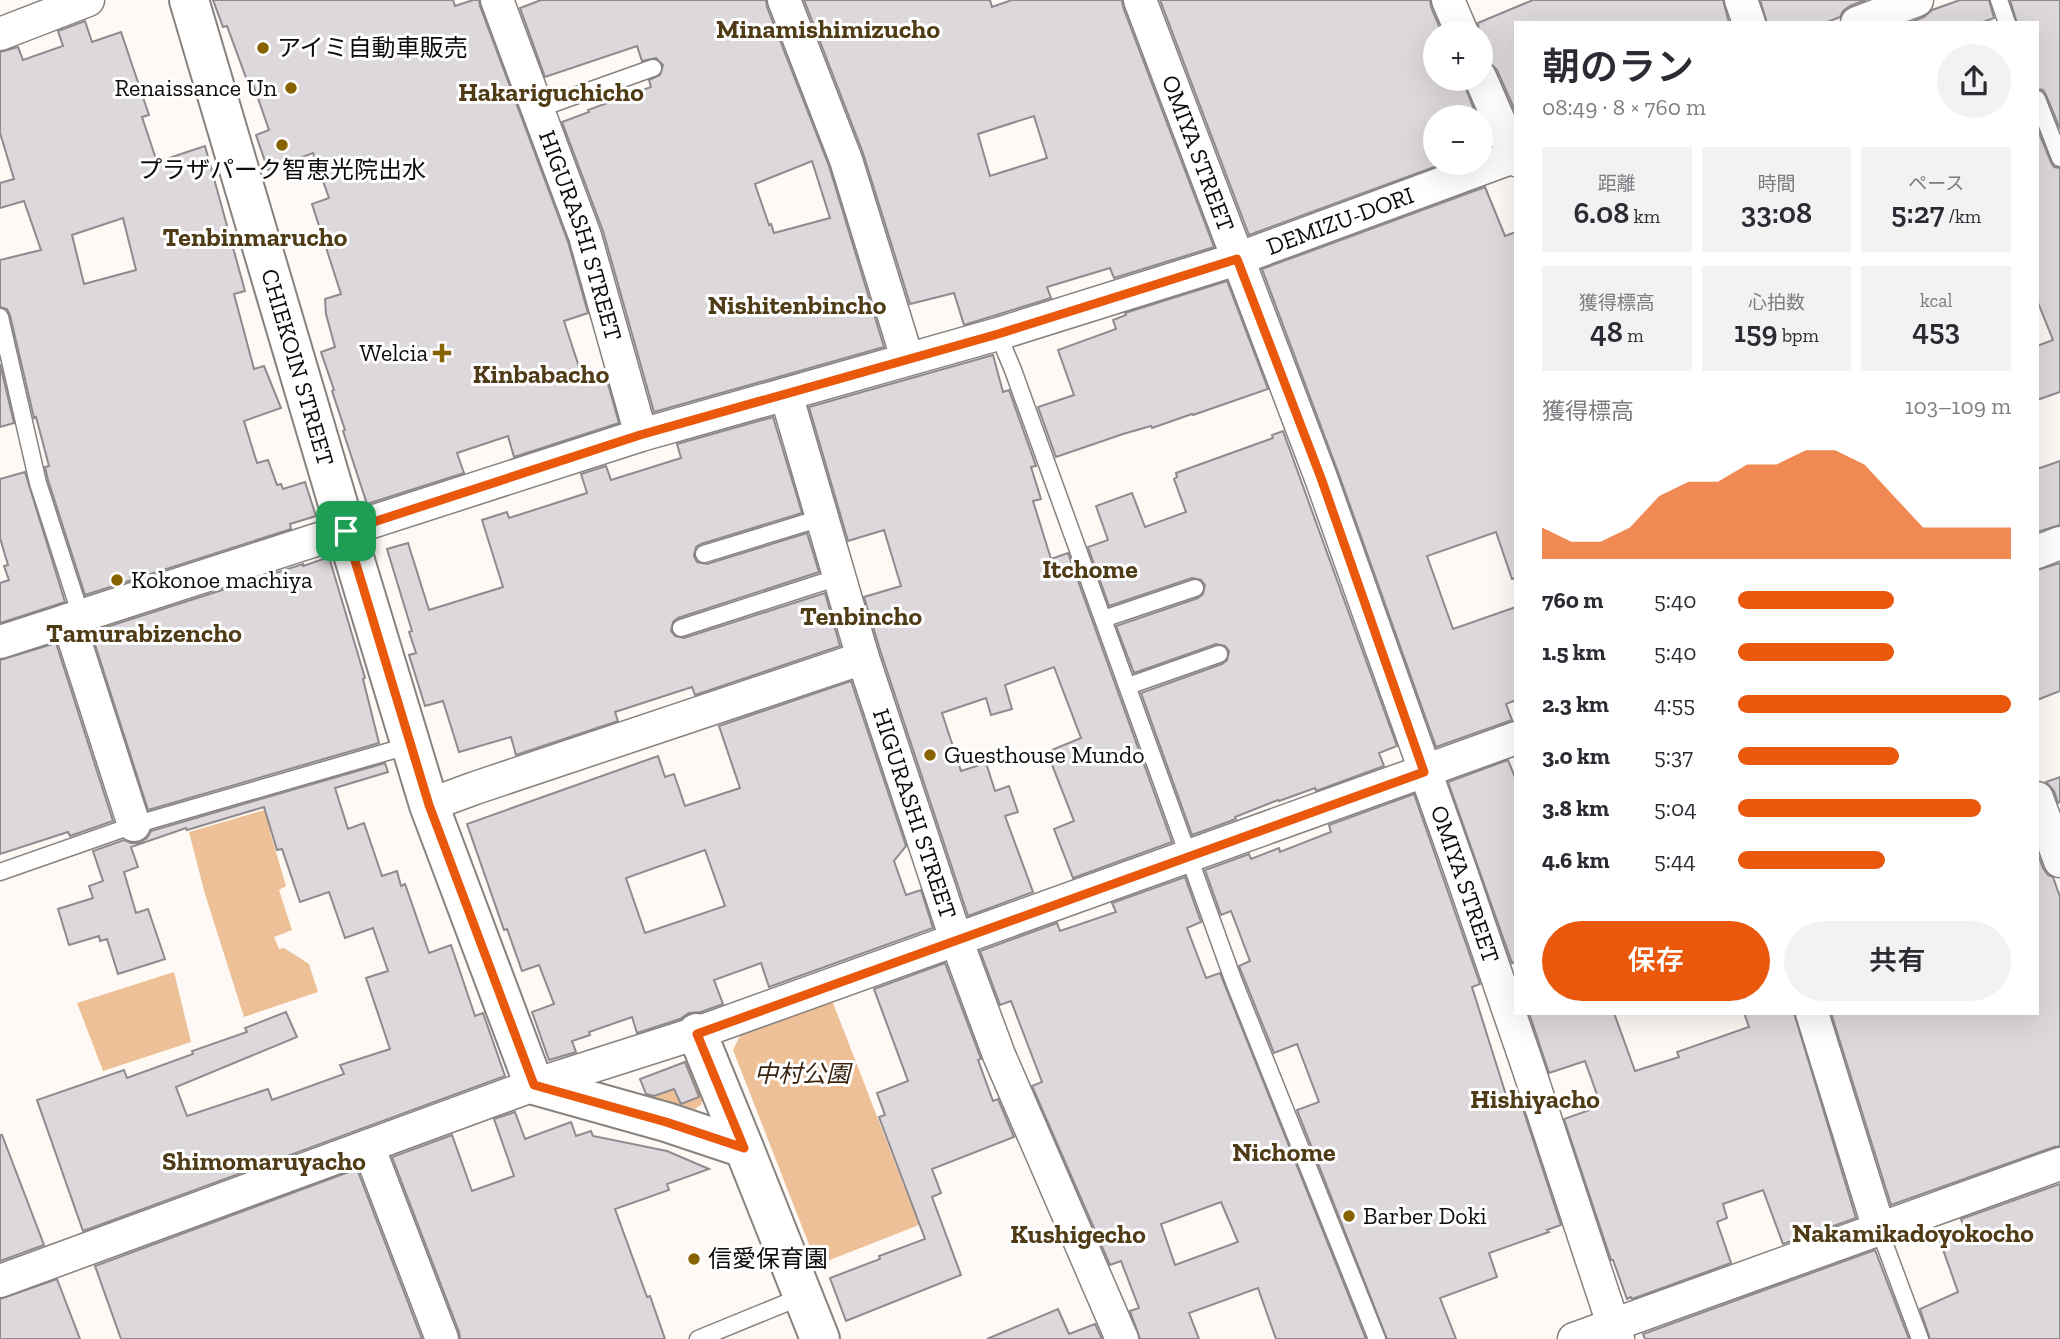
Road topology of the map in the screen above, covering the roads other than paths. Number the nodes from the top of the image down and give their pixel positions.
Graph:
1 (88, 0) edge
2 (189, 0) edge
3 (497, 0) edge
4 (784, 0) edge
5 (1140, 0) edge
6 (1448, 0) edge
7 (1741, 0) edge
8 (1917, 0) edge
9 (1998, 0) edge
10 (1457, 21) edge
11 (1748, 21) edge
12 (1862, 21) edge
13 (2006, 21) edge
14 (0, 34) edge
15 (653, 68) dead end
16 (1486, 91) edge
17 (2039, 104) edge
18 (538, 109) junction
19 (1514, 156) edge
20 (1514, 158) edge
21 (2060, 158) edge
22 (1237, 259) junction
23 (1, 326) edge
24 (998, 334) junction
25 (907, 358) junction
26 (786, 394) junction
27 (640, 435) junction
28 (821, 518) junction
29 (346, 531) junction
30 (2060, 543) edge
31 (2039, 551) edge
32 (704, 554) dead end
33 (839, 577) junction
34 (1195, 588) dead end
35 (74, 618) junction
36 (1103, 620) junction
37 (681, 628) dead end
38 (0, 642) edge
39 (1219, 654) dead end
40 (863, 657) junction
41 (1128, 686) junction
42 (1514, 739) edge
43 (411, 745) junction
44 (1424, 772) junction
45 (2039, 803) edge
46 (429, 805) junction
47 (134, 825) junction
48 (1190, 856) junction
49 (2060, 861) edge
50 (0, 872) edge
51 (956, 939) junction
52 (1813, 1015) edge
53 (697, 1034) junction
54 (534, 1085) junction
55 (368, 1146) junction
56 (744, 1148) junction
57 (2060, 1164) edge
58 (1880, 1229) junction
59 (0, 1281) edge
60 (803, 1296) junction
61 (1615, 1332) edge
62 (442, 1339) edge
63 (698, 1339) edge
64 (820, 1339) edge
65 (1122, 1339) edge
66 (1377, 1339) edge
67 (1574, 1339) edge
68 (1920, 1339) edge

1 - 14 street
2 - 29 street, CHIEKOIN STREET
3 - 18 street, HIGURASHI STREET
4 - 25 street
5 - 22 street, OMIYA STREET
6 - 10 street
7 - 11 street
8 - 12 street
9 - 13 lane
15 - 18 lane
16 - 19 street
17 - 21 lane
18 - 27 street, HIGURASHI STREET
20 - 22 street, DEMIZU-DORI
22 - 24 street, DEMIZU-DORI
22 - 44 street, OMIYA STREET
23 - 35 lane
24 - 25 street, DEMIZU-DORI
24 - 36 lane
25 - 26 street, DEMIZU-DORI
26 - 27 street, DEMIZU-DORI
26 - 28 street, HIGURASHI STREET
27 - 29 street, DEMIZU-DORI
28 - 32 lane
28 - 33 street, HIGURASHI STREET
29 - 35 street, DEMIZU-DORI
29 - 43 street, CHIEKOIN STREET
30 - 31 street
33 - 37 lane
33 - 40 street, HIGURASHI STREET
34 - 36 lane
35 - 38 street, DEMIZU-DORI
35 - 47 street
36 - 41 lane
39 - 41 lane
40 - 46 street
40 - 51 street, HIGURASHI STREET
41 - 48 lane
42 - 44 street
43 - 46 street, CHIEKOIN STREET
43 - 47 lane
44 - 48 street
44 - 61 street, OMIYA STREET
45 - 49 street
46 - 54 street, CHIEKOIN STREET
47 - 50 lane
48 - 51 street
48 - 66 lane
51 - 53 street
51 - 65 street, HIGURASHI STREET
52 - 58 street
53 - 54 street
53 - 56 street
54 - 55 street
54 - 56 street
55 - 59 street
55 - 62 street
56 - 60 street
57 - 58 street
58 - 61 street
58 - 68 lane
60 - 63 lane
60 - 64 street
61 - 67 street

